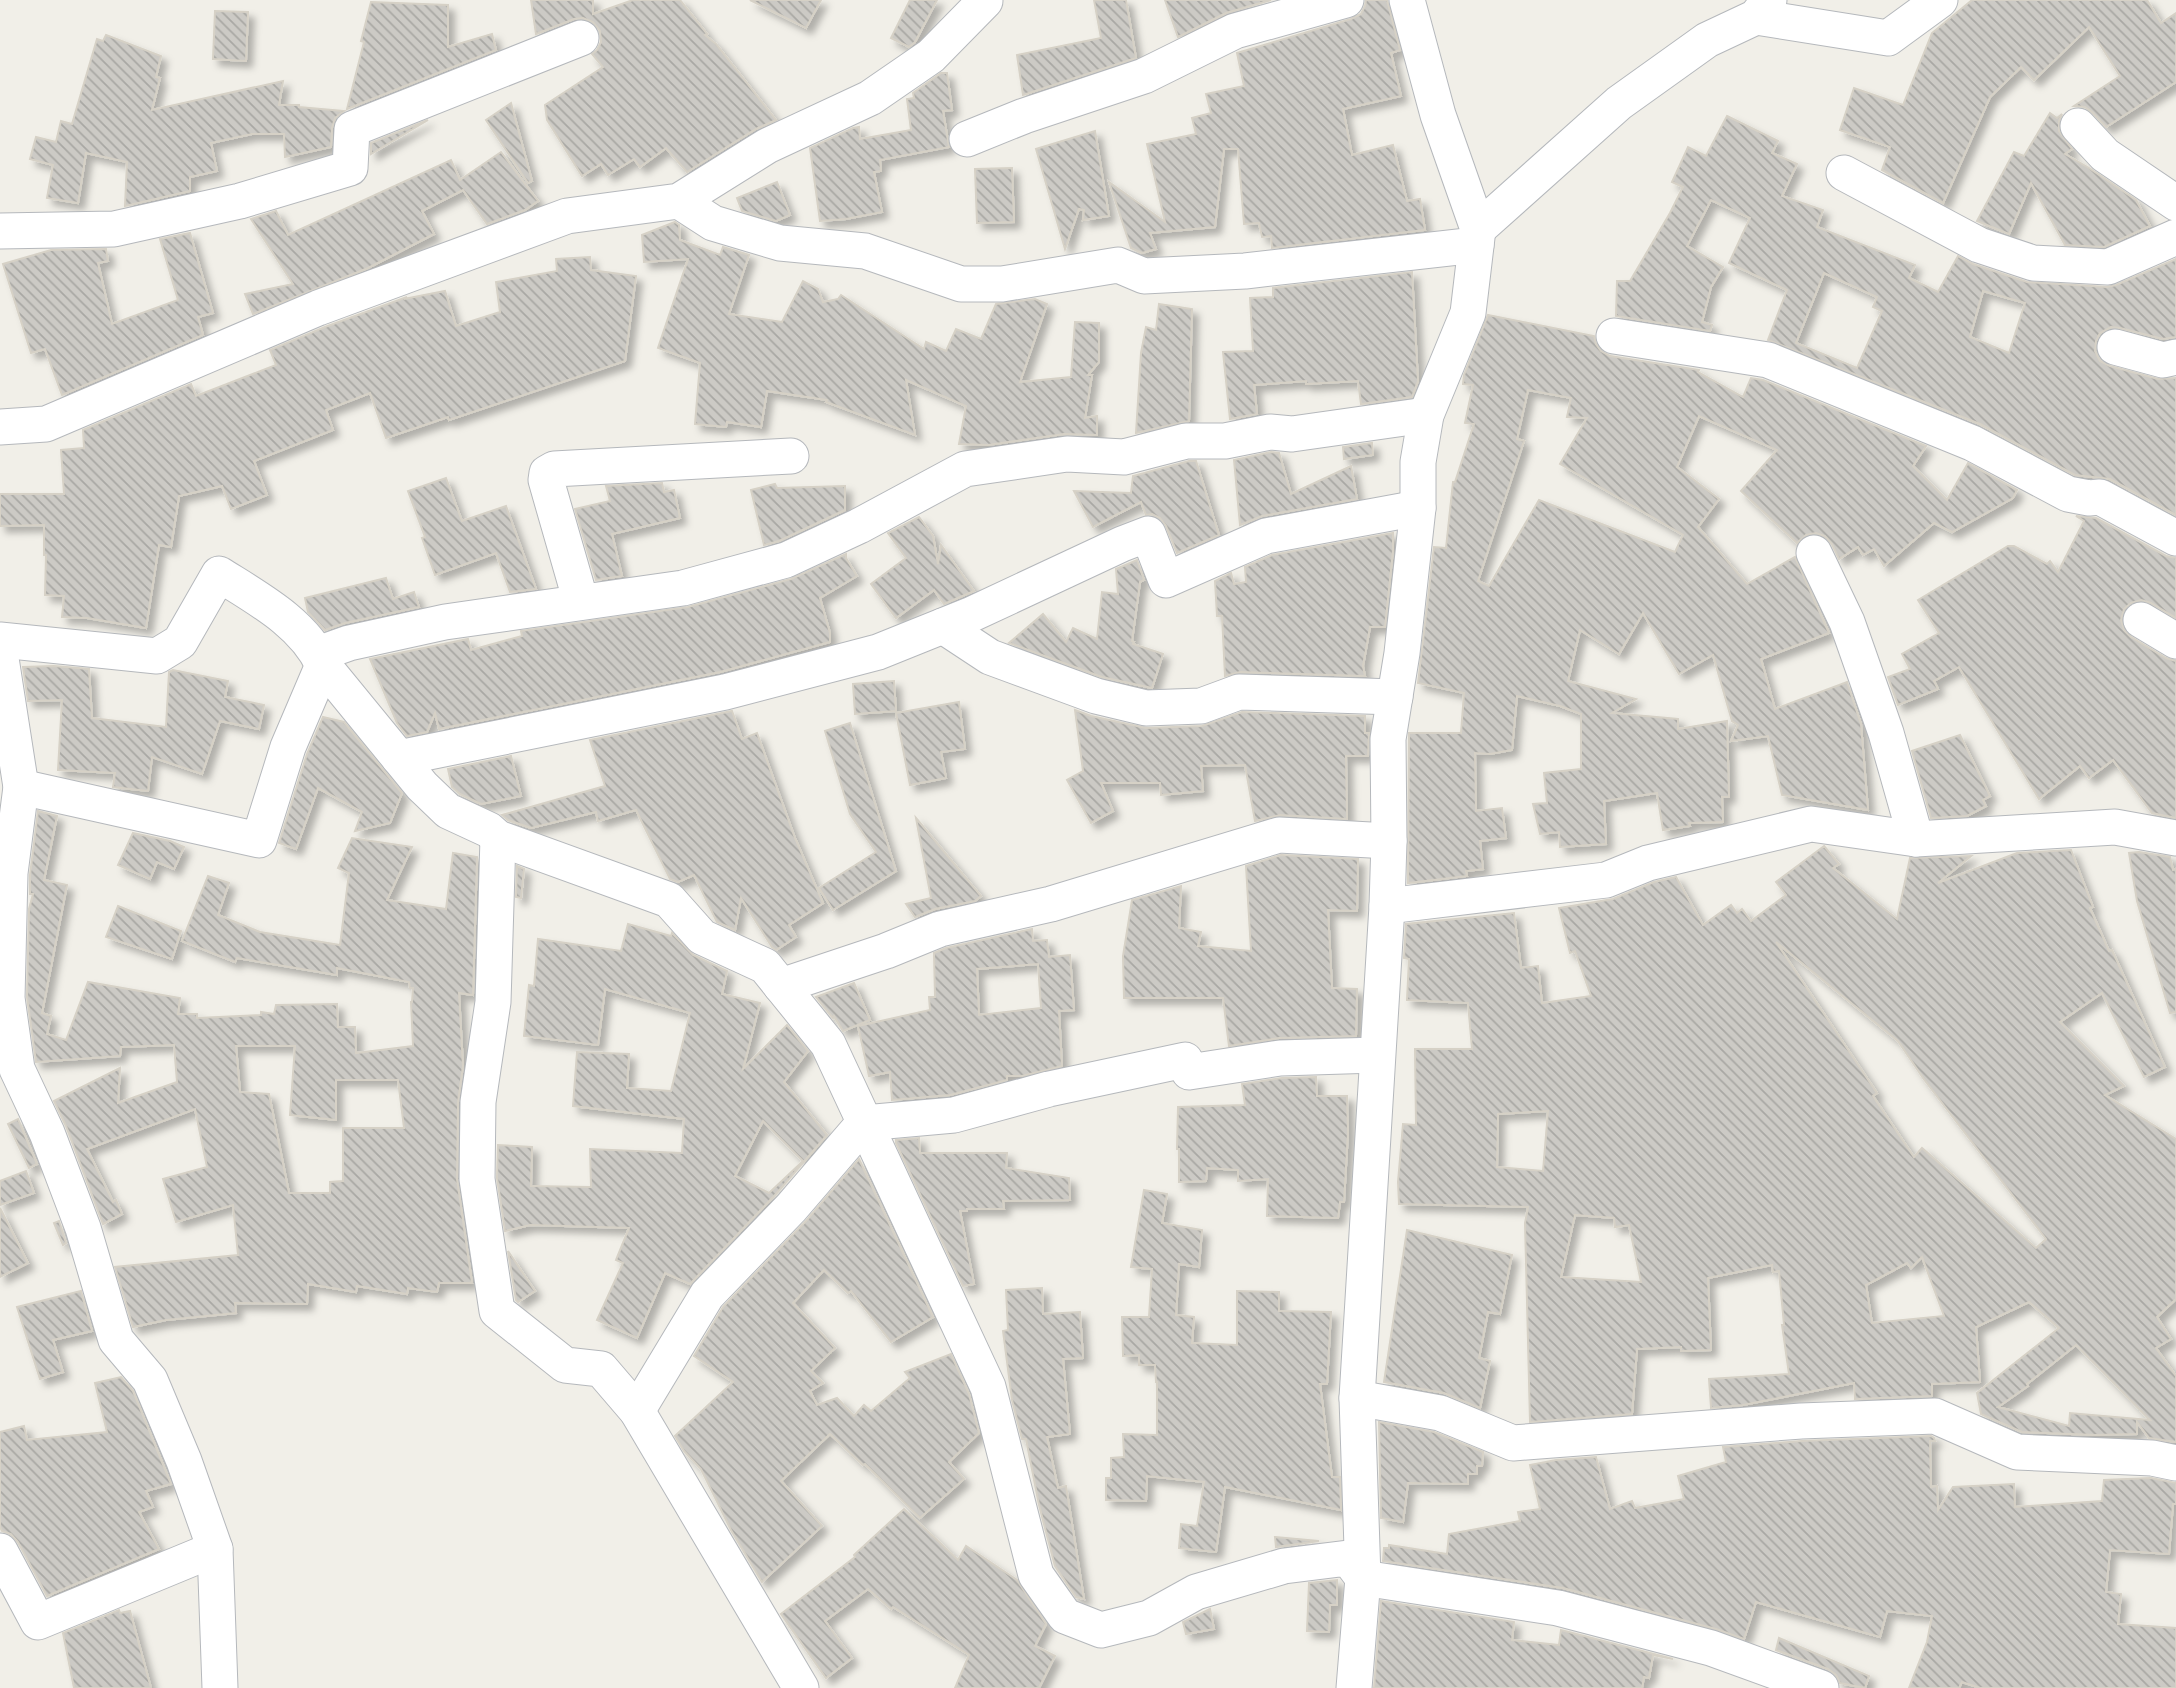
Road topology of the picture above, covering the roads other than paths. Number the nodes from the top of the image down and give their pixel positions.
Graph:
1 (1346, 0) edge
2 (1407, 0) edge
3 (1940, 0) edge
4 (985, 1) edge
5 (1762, 9) edge
6 (580, 38) dead end
7 (2078, 126) dead end
8 (967, 139) dead end
9 (1844, 173) dead end
10 (679, 201) junction
11 (2176, 203) edge
12 (0, 230) edge
13 (1477, 237) junction
14 (2176, 237) edge
15 (1614, 336) dead end
16 (2115, 347) dead end
17 (2176, 357) edge
18 (1426, 415) junction
19 (0, 427) edge
20 (791, 456) dead end
21 (1418, 508) junction
22 (2176, 538) edge
23 (1814, 553) dead end
24 (581, 602) junction
25 (2141, 620) dead end
26 (943, 626) junction
27 (0, 640) edge
28 (2176, 641) edge
29 (0, 652) edge
30 (320, 660) junction
31 (1395, 697) junction
32 (6, 738) edge
33 (399, 758) junction
34 (20, 787) junction
35 (498, 838) junction
36 (2176, 838) edge
37 (1916, 839) junction
38 (1389, 841) junction
39 (1387, 906) junction
40 (780, 986) junction
41 (1377, 1055) junction
42 (864, 1123) junction
43 (1357, 1398) junction
44 (638, 1411) junction
45 (2176, 1463) edge
46 (215, 1549) junction
47 (0, 1551) edge
48 (1363, 1578) junction
49 (220, 1688) edge
50 (801, 1688) edge
51 (1354, 1688) edge
52 (1821, 1688) edge

1 - 8 street
2 - 13 street
3 - 5 street
4 - 10 street
5 - 13 street
6 - 12 street
7 - 11 street
9 - 14 street
10 - 13 street
10 - 19 street
13 - 18 street
15 - 22 street
16 - 17 street
18 - 21 street
18 - 24 street
20 - 24 street
21 - 26 street
21 - 31 street
23 - 37 street
24 - 30 street
25 - 28 street
26 - 31 street
26 - 33 street
27 - 30 street
29 - 32 street
30 - 33 street
30 - 34 street
31 - 38 street
32 - 34 street
33 - 35 street
34 - 46 street
35 - 40 street
35 - 44 street
36 - 37 street
37 - 39 street
38 - 39 street
38 - 40 street
39 - 41 street
40 - 42 street
41 - 42 street
41 - 43 street
42 - 44 street
42 - 48 street
43 - 45 street
43 - 48 street
44 - 50 street
46 - 47 street
46 - 49 street
48 - 51 street
48 - 52 street

